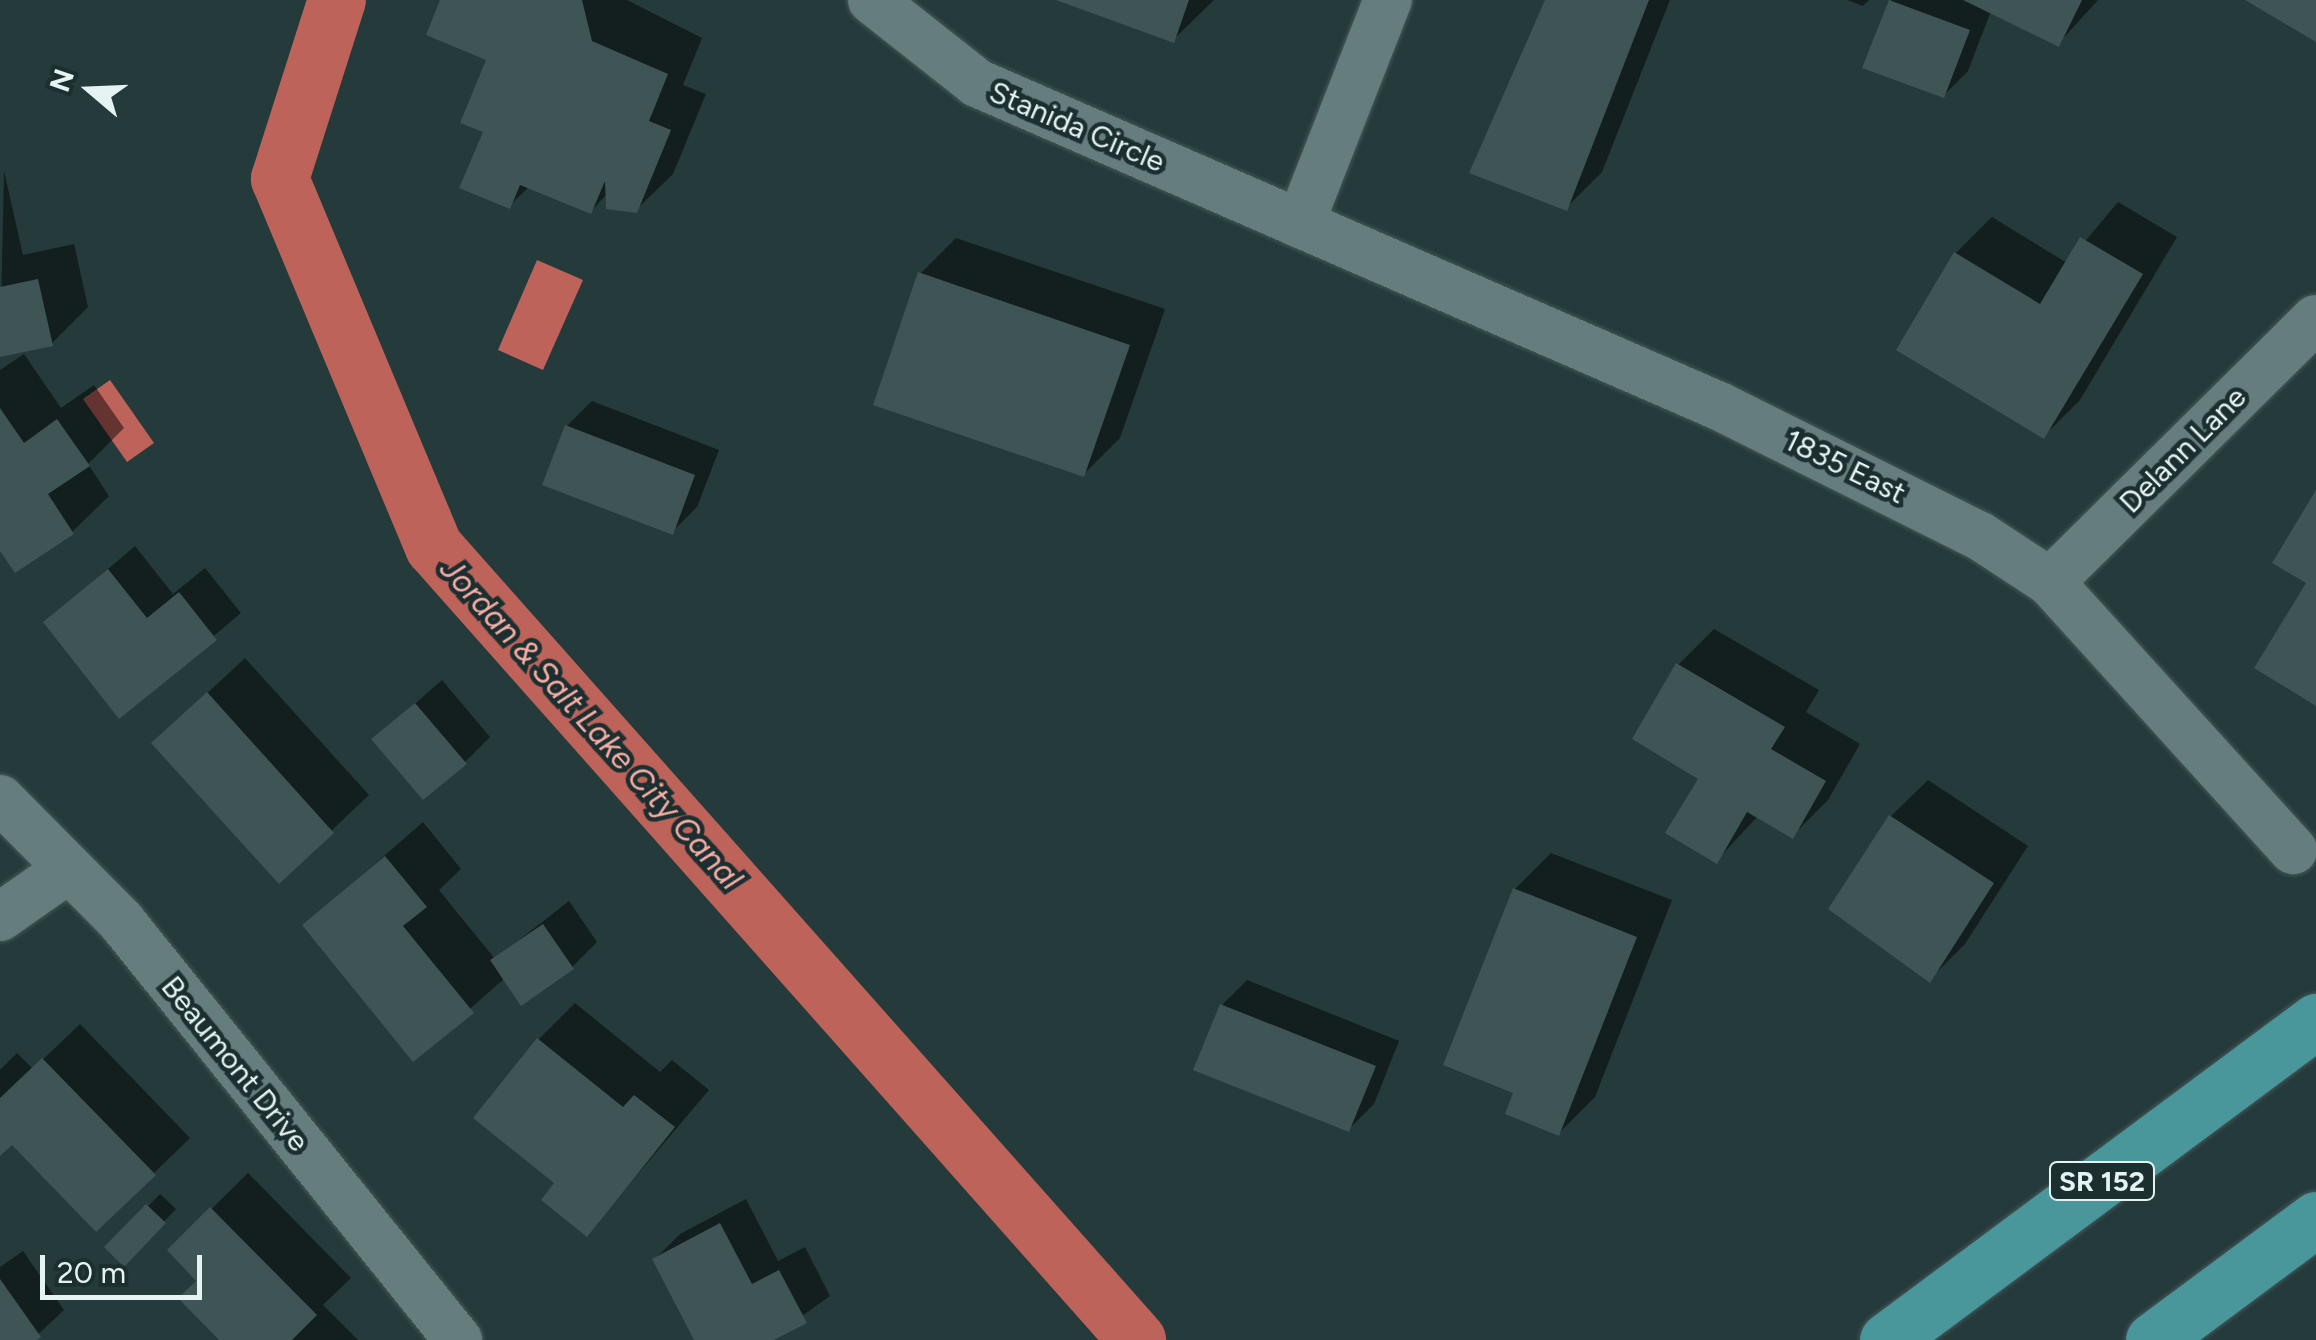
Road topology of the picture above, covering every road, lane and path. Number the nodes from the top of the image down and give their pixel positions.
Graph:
1 (872, 0) edge
2 (1388, 0) edge
3 (1300, 224) junction
4 (2316, 319) edge
5 (2050, 582) junction
6 (0, 798) edge
7 (2293, 850) dead end
8 (67, 870) junction
9 (0, 917) edge
10 (2316, 1021) edge
11 (2316, 1218) edge
12 (458, 1340) edge
13 (1887, 1340) edge
14 (2153, 1340) edge

1 - 3 street, Stanida Circle
2 - 3 street
3 - 5 street, 1835 East
4 - 5 street, Delann Lane
5 - 7 street, 1835 East
6 - 8 street, Beaumont Drive
8 - 9 street
8 - 12 street, Beaumont Drive
10 - 13 main road, SR 152
11 - 14 main road

